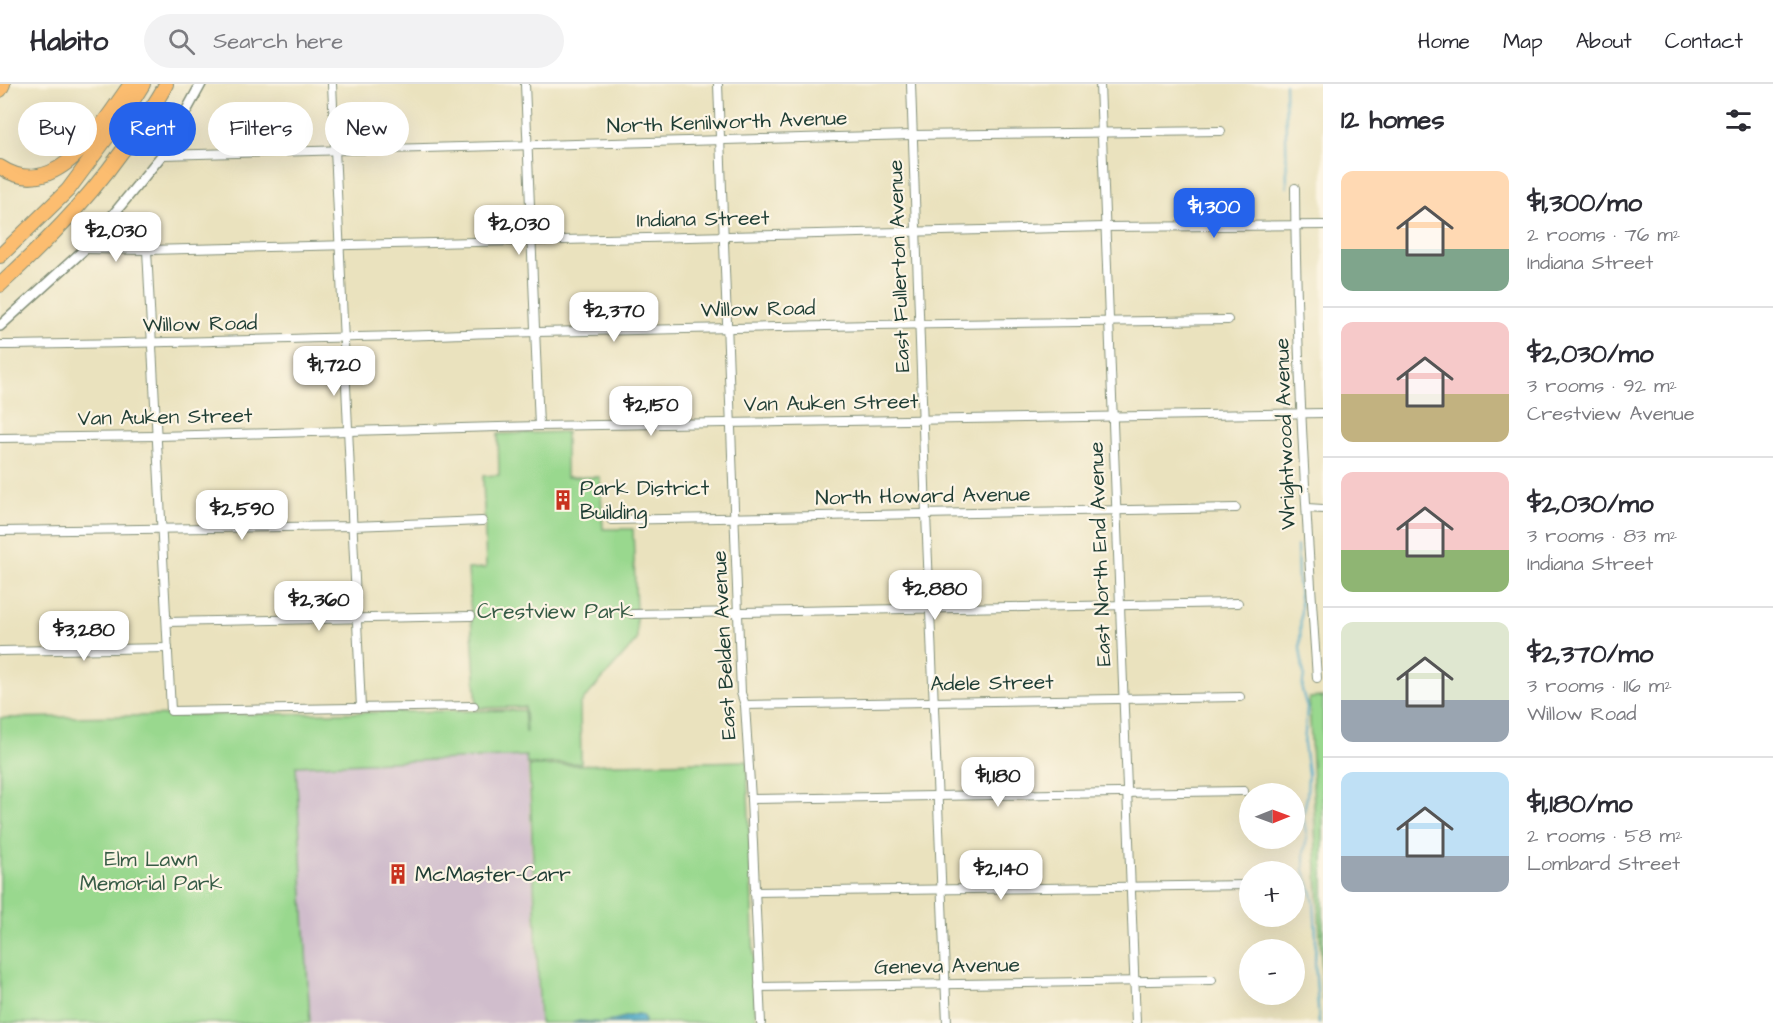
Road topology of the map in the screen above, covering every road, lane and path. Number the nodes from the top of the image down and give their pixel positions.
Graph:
1 (3, 84) edge
2 (131, 84) edge
3 (143, 84) edge
4 (166, 84) edge
5 (201, 84) edge
6 (332, 84) edge
7 (525, 84) edge
8 (718, 84) edge
9 (911, 84) edge
10 (1100, 84) edge
11 (0, 90) edge
12 (191, 102) edge
13 (333, 102) edge
14 (1221, 131) dead end
15 (1101, 133) junction
16 (912, 135) junction
17 (720, 140) junction
18 (528, 146) junction
19 (409, 149) edge
20 (325, 151) edge
21 (196, 154) edge
22 (161, 156) edge
23 (336, 156) edge
24 (0, 167) edge
25 (1295, 188) dead end
26 (1295, 225) junction
27 (1323, 225) edge
28 (1105, 227) junction
29 (915, 232) junction
30 (724, 236) junction
31 (531, 241) junction
32 (340, 246) junction
33 (85, 249) junction
34 (147, 250) junction
35 (0, 256) edge
36 (0, 285) edge
37 (1228, 320) dead end
38 (1109, 322) junction
39 (919, 324) junction
40 (0, 326) edge
41 (728, 328) junction
42 (535, 332) junction
43 (344, 339) junction
44 (152, 344) junction
45 (0, 345) edge
46 (1302, 413) junction
47 (1323, 413) edge
48 (1112, 415) junction
49 (923, 419) junction
50 (732, 423) junction
51 (539, 426) junction
52 (348, 431) junction
53 (157, 436) junction
54 (0, 438) edge
55 (1236, 508) dead end
56 (1306, 508) junction
57 (1323, 509) edge
58 (1116, 510) junction
59 (926, 514) junction
60 (735, 518) junction
61 (611, 520) dead end
62 (482, 521) dead end
63 (353, 526) junction
64 (162, 530) junction
65 (0, 531) edge
66 (1238, 603) dead end
67 (1120, 604) junction
68 (929, 608) junction
69 (739, 611) junction
70 (632, 614) dead end
71 (471, 616) dead end
72 (358, 618) junction
73 (167, 622) junction
74 (168, 648) junction
75 (0, 651) edge
76 (1317, 678) dead end
77 (1240, 697) dead end
78 (1124, 699) junction
79 (933, 702) junction
80 (745, 705) junction
81 (474, 706) dead end
82 (362, 708) junction
83 (1239, 791) edge
84 (1127, 793) junction
85 (937, 796) junction
86 (751, 799) junction
87 (1239, 885) edge
88 (1131, 887) junction
89 (941, 889) junction
90 (754, 892) junction
91 (1212, 980) dead end
92 (1135, 981) junction
93 (945, 984) junction
94 (759, 987) junction
95 (761, 1023) edge
96 (947, 1023) edge
97 (1136, 1023) edge

1 - 11 highway
2 - 24 highway
3 - 35 highway
4 - 36 highway
5 - 12 street
6 - 13 street
7 - 18 street
8 - 17 street, East Belden Avenue
9 - 16 street, East Fullerton Avenue
10 - 15 street, East North End Avenue
14 - 15 street, North Kenilworth Avenue
15 - 16 street, North Kenilworth Avenue
15 - 28 street, East North End Avenue
16 - 17 street, North Kenilworth Avenue
16 - 29 street, East Fullerton Avenue
17 - 18 street, North Kenilworth Avenue
17 - 30 street, East Belden Avenue
18 - 19 street, North Kenilworth Avenue
18 - 31 street
20 - 21 street, North Kenilworth Avenue
22 - 33 street
23 - 32 street
25 - 26 street, Wrightwood Avenue
26 - 27 street, Indiana Street
26 - 28 street, Indiana Street
26 - 46 street, Wrightwood Avenue
28 - 29 street, Indiana Street
28 - 38 street, East North End Avenue
29 - 30 street, Indiana Street
29 - 39 street, East Fullerton Avenue
30 - 31 street, Indiana Street
30 - 41 street, East Belden Avenue
31 - 32 street, Indiana Street
31 - 42 street
32 - 34 street, Indiana Street
32 - 43 street
33 - 34 street, Indiana Street
33 - 40 street
34 - 44 street
37 - 38 street, Willow Road
38 - 39 street, Willow Road
38 - 48 street, East North End Avenue
39 - 41 street, Willow Road
39 - 49 street, East Fullerton Avenue
41 - 42 street, Willow Road
41 - 50 street, East Belden Avenue
42 - 43 street, Willow Road
42 - 51 street
43 - 44 street, Willow Road
43 - 52 street
44 - 45 street, Willow Road
44 - 53 street
46 - 47 street, Van Auken Street
46 - 48 street, Van Auken Street
46 - 56 street, Wrightwood Avenue
48 - 49 street, Van Auken Street
48 - 58 street, East North End Avenue
49 - 50 street, Van Auken Street
49 - 59 street, East Fullerton Avenue
50 - 51 street, Van Auken Street
50 - 60 street, East Belden Avenue
51 - 52 street, Van Auken Street
52 - 53 street, Van Auken Street
52 - 63 street
53 - 54 street, Van Auken Street
53 - 64 street
55 - 58 street, North Howard Avenue
56 - 57 street
56 - 76 street, Wrightwood Avenue
58 - 59 street, North Howard Avenue
58 - 67 street, East North End Avenue
59 - 60 street, North Howard Avenue
59 - 68 street, East Fullerton Avenue
60 - 61 street, North Howard Avenue
60 - 69 street, East Belden Avenue
62 - 63 street
63 - 64 street
63 - 72 street
64 - 65 street
64 - 73 street
66 - 67 street
67 - 68 street
67 - 78 street, East North End Avenue
68 - 69 street
68 - 79 street, East Fullerton Avenue
69 - 70 street
69 - 80 street, East Belden Avenue
71 - 72 street
72 - 73 street
72 - 82 street
73 - 74 street
74 - 75 street
74 - 82 street
77 - 78 street, Adele Street
78 - 79 street, Adele Street
78 - 84 street, East North End Avenue
79 - 80 street, Adele Street
79 - 85 street, East Fullerton Avenue
80 - 86 street, East Belden Avenue
81 - 82 street
83 - 84 street
84 - 85 street
84 - 88 street, East North End Avenue
85 - 86 street
85 - 89 street, East Fullerton Avenue
86 - 90 street, East Belden Avenue
87 - 88 street
88 - 89 street
88 - 92 street, East North End Avenue
89 - 90 street
89 - 93 street, East Fullerton Avenue
90 - 94 street, East Belden Avenue
91 - 92 street, Geneva Avenue
92 - 93 street, Geneva Avenue
92 - 97 street, East North End Avenue
93 - 94 street, Geneva Avenue
93 - 96 street, East Fullerton Avenue
94 - 95 street, East Belden Avenue

